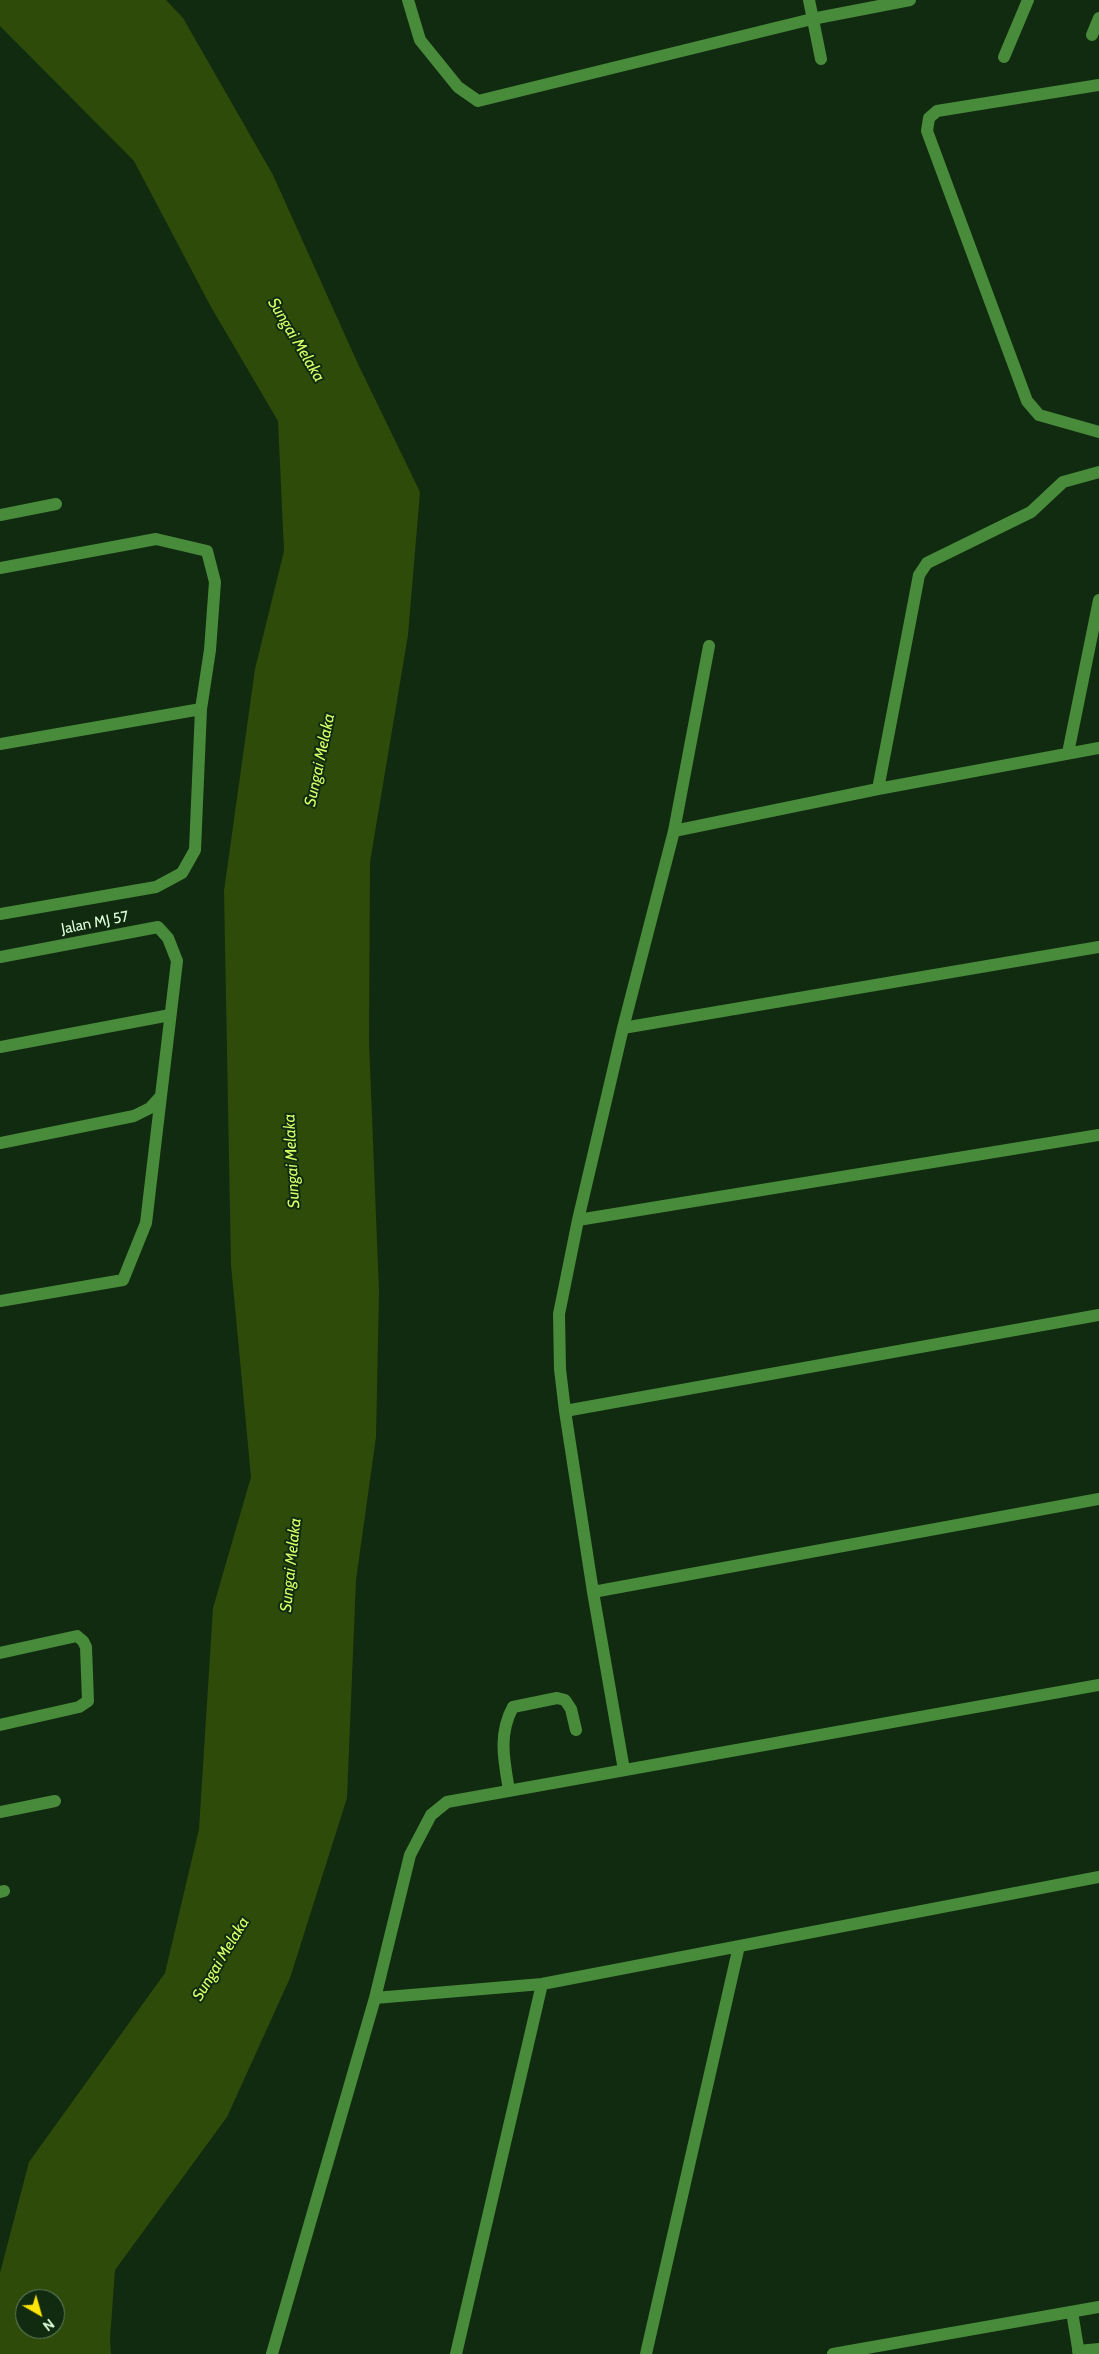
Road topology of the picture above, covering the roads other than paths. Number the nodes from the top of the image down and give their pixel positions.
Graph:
1 (408, 0) edge
2 (809, 0) edge
3 (910, 0) edge
4 (1028, 0) edge
5 (1099, 18) edge
6 (812, 19) junction
7 (1092, 35) dead end
8 (1004, 57) dead end
9 (821, 60) dead end
10 (1099, 85) edge
11 (1099, 432) edge
12 (1099, 472) edge
13 (56, 504) dead end
14 (0, 515) edge
15 (0, 568) edge
16 (1099, 600) edge
17 (708, 646) dead end
18 (201, 710) junction
19 (0, 744) edge
20 (1099, 748) edge
21 (1068, 753) junction
22 (878, 789) junction
23 (674, 831) junction
24 (0, 914) edge
25 (1099, 947) edge
26 (0, 957) edge
27 (170, 1015) junction
28 (623, 1028) junction
29 (0, 1047) edge
30 (161, 1096) junction
31 (1099, 1135) edge
32 (0, 1143) edge
33 (578, 1220) junction
34 (0, 1301) edge
35 (1099, 1315) edge
36 (565, 1411) junction
37 (1099, 1499) edge
38 (592, 1592) junction
39 (0, 1653) edge
40 (1099, 1686) edge
41 (0, 1725) edge
42 (576, 1730) dead end
43 (624, 1770) junction
44 (509, 1790) junction
45 (55, 1801) dead end
46 (0, 1812) edge
47 (1099, 1877) edge
48 (739, 1946) junction
49 (542, 1984) junction
50 (375, 1998) junction
51 (1099, 2307) edge
52 (1072, 2312) junction
53 (1099, 2349) edge
54 (1079, 2352) edge
55 (272, 2354) edge
56 (456, 2354) edge
57 (646, 2354) edge
58 (833, 2354) edge

1 - 6 street
2 - 6 street
3 - 6 street
4 - 8 street
5 - 7 street
6 - 9 street
10 - 11 street
12 - 22 street
13 - 14 street
15 - 18 street
16 - 21 street
17 - 23 street
18 - 19 street
18 - 24 street
20 - 21 street
21 - 22 street
22 - 23 street
23 - 28 street
25 - 28 street
26 - 27 street, Jalan MJ 57
27 - 29 street
27 - 30 street
28 - 33 street
30 - 32 street
30 - 34 street
31 - 33 street
33 - 36 street
35 - 36 street
36 - 38 street
37 - 38 street
38 - 43 street
39 - 41 street
40 - 43 street
42 - 44 street
43 - 44 street
44 - 50 street
45 - 46 street
47 - 48 street
48 - 49 street
48 - 57 street
49 - 50 street
49 - 56 street
50 - 55 street
51 - 52 street
52 - 54 street
52 - 58 street
53 - 54 street

